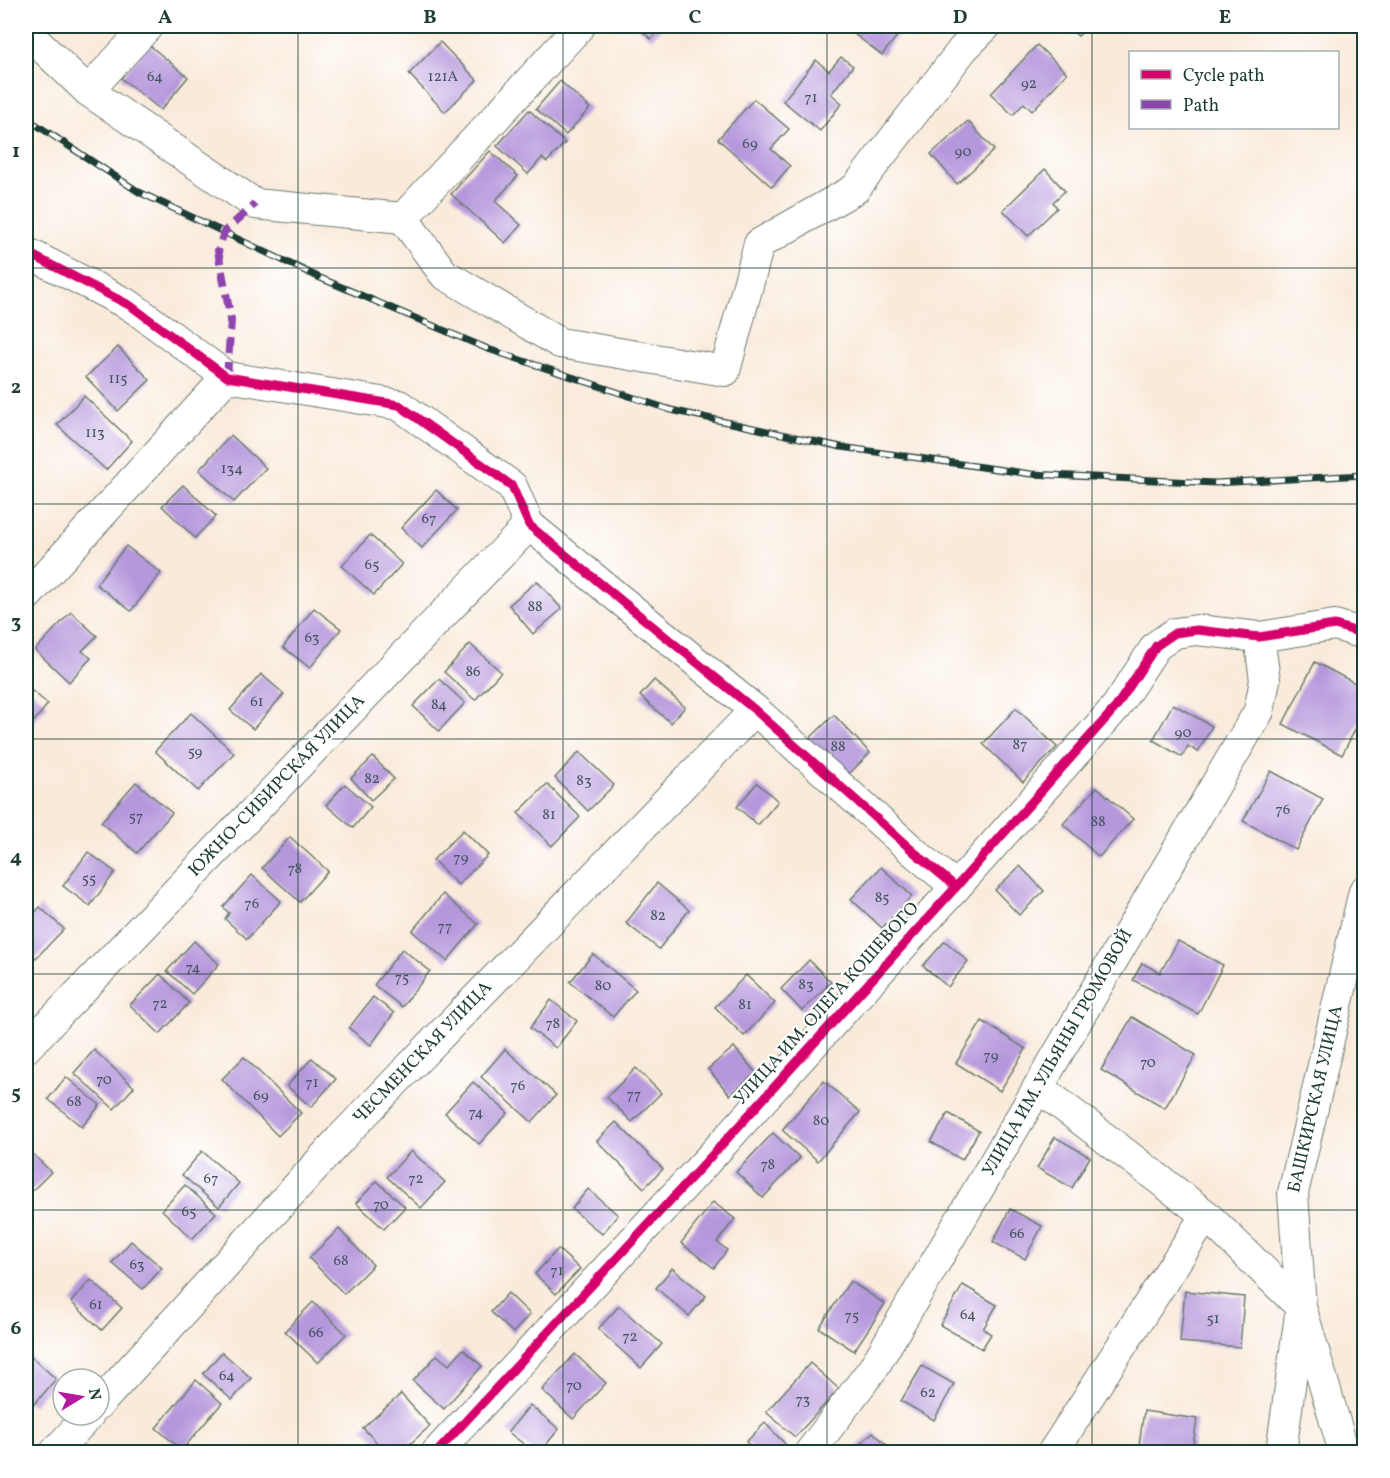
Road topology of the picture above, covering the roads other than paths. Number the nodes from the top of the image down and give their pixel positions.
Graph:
1 (148, 26) edge
2 (580, 26) edge
3 (986, 26) edge
4 (26, 32) edge
5 (88, 91) junction
6 (403, 218) junction
7 (26, 252) edge
8 (228, 377) junction
9 (529, 525) junction
10 (26, 597) edge
11 (1365, 634) edge
12 (1259, 637) junction
13 (755, 710) junction
14 (956, 887) junction
15 (1365, 891) edge
16 (26, 1048) edge
17 (1038, 1087) junction
18 (1206, 1215) junction
19 (1301, 1307) junction
20 (111, 1391) edge
21 (78, 1427) edge
22 (55, 1452) edge
23 (437, 1452) edge
24 (810, 1452) edge
25 (1053, 1452) edge
26 (1281, 1452) edge
27 (1344, 1452) edge

1 - 5 street
2 - 6 street
3 - 6 street
4 - 5 street
5 - 6 street
7 - 8 street
8 - 9 street
8 - 10 street
9 - 13 street
9 - 16 street, ЮЖНО-СИБИРСКАЯ УЛИЦА
11 - 12 street, УЛИЦА ИМ. ОЛЕГА КОШЕВОГО
12 - 14 street, УЛИЦА ИМ. ОЛЕГА КОШЕВОГО
12 - 17 street, УЛИЦА ИМ. УЛЬЯНЫ ГРОМОВОЙ
13 - 14 street
13 - 20 street, ЧЕСМЕНСКАЯ УЛИЦА
14 - 23 street, УЛИЦА ИМ. ОЛЕГА КОШЕВОГО
15 - 19 street, БАШКИРСКАЯ УЛИЦА
17 - 18 street
17 - 24 street, УЛИЦА ИМ. УЛЬЯНЫ ГРОМОВОЙ
18 - 19 street
18 - 25 street
19 - 26 street, БАШКИРСКАЯ УЛИЦА
19 - 27 street
21 - 22 street

